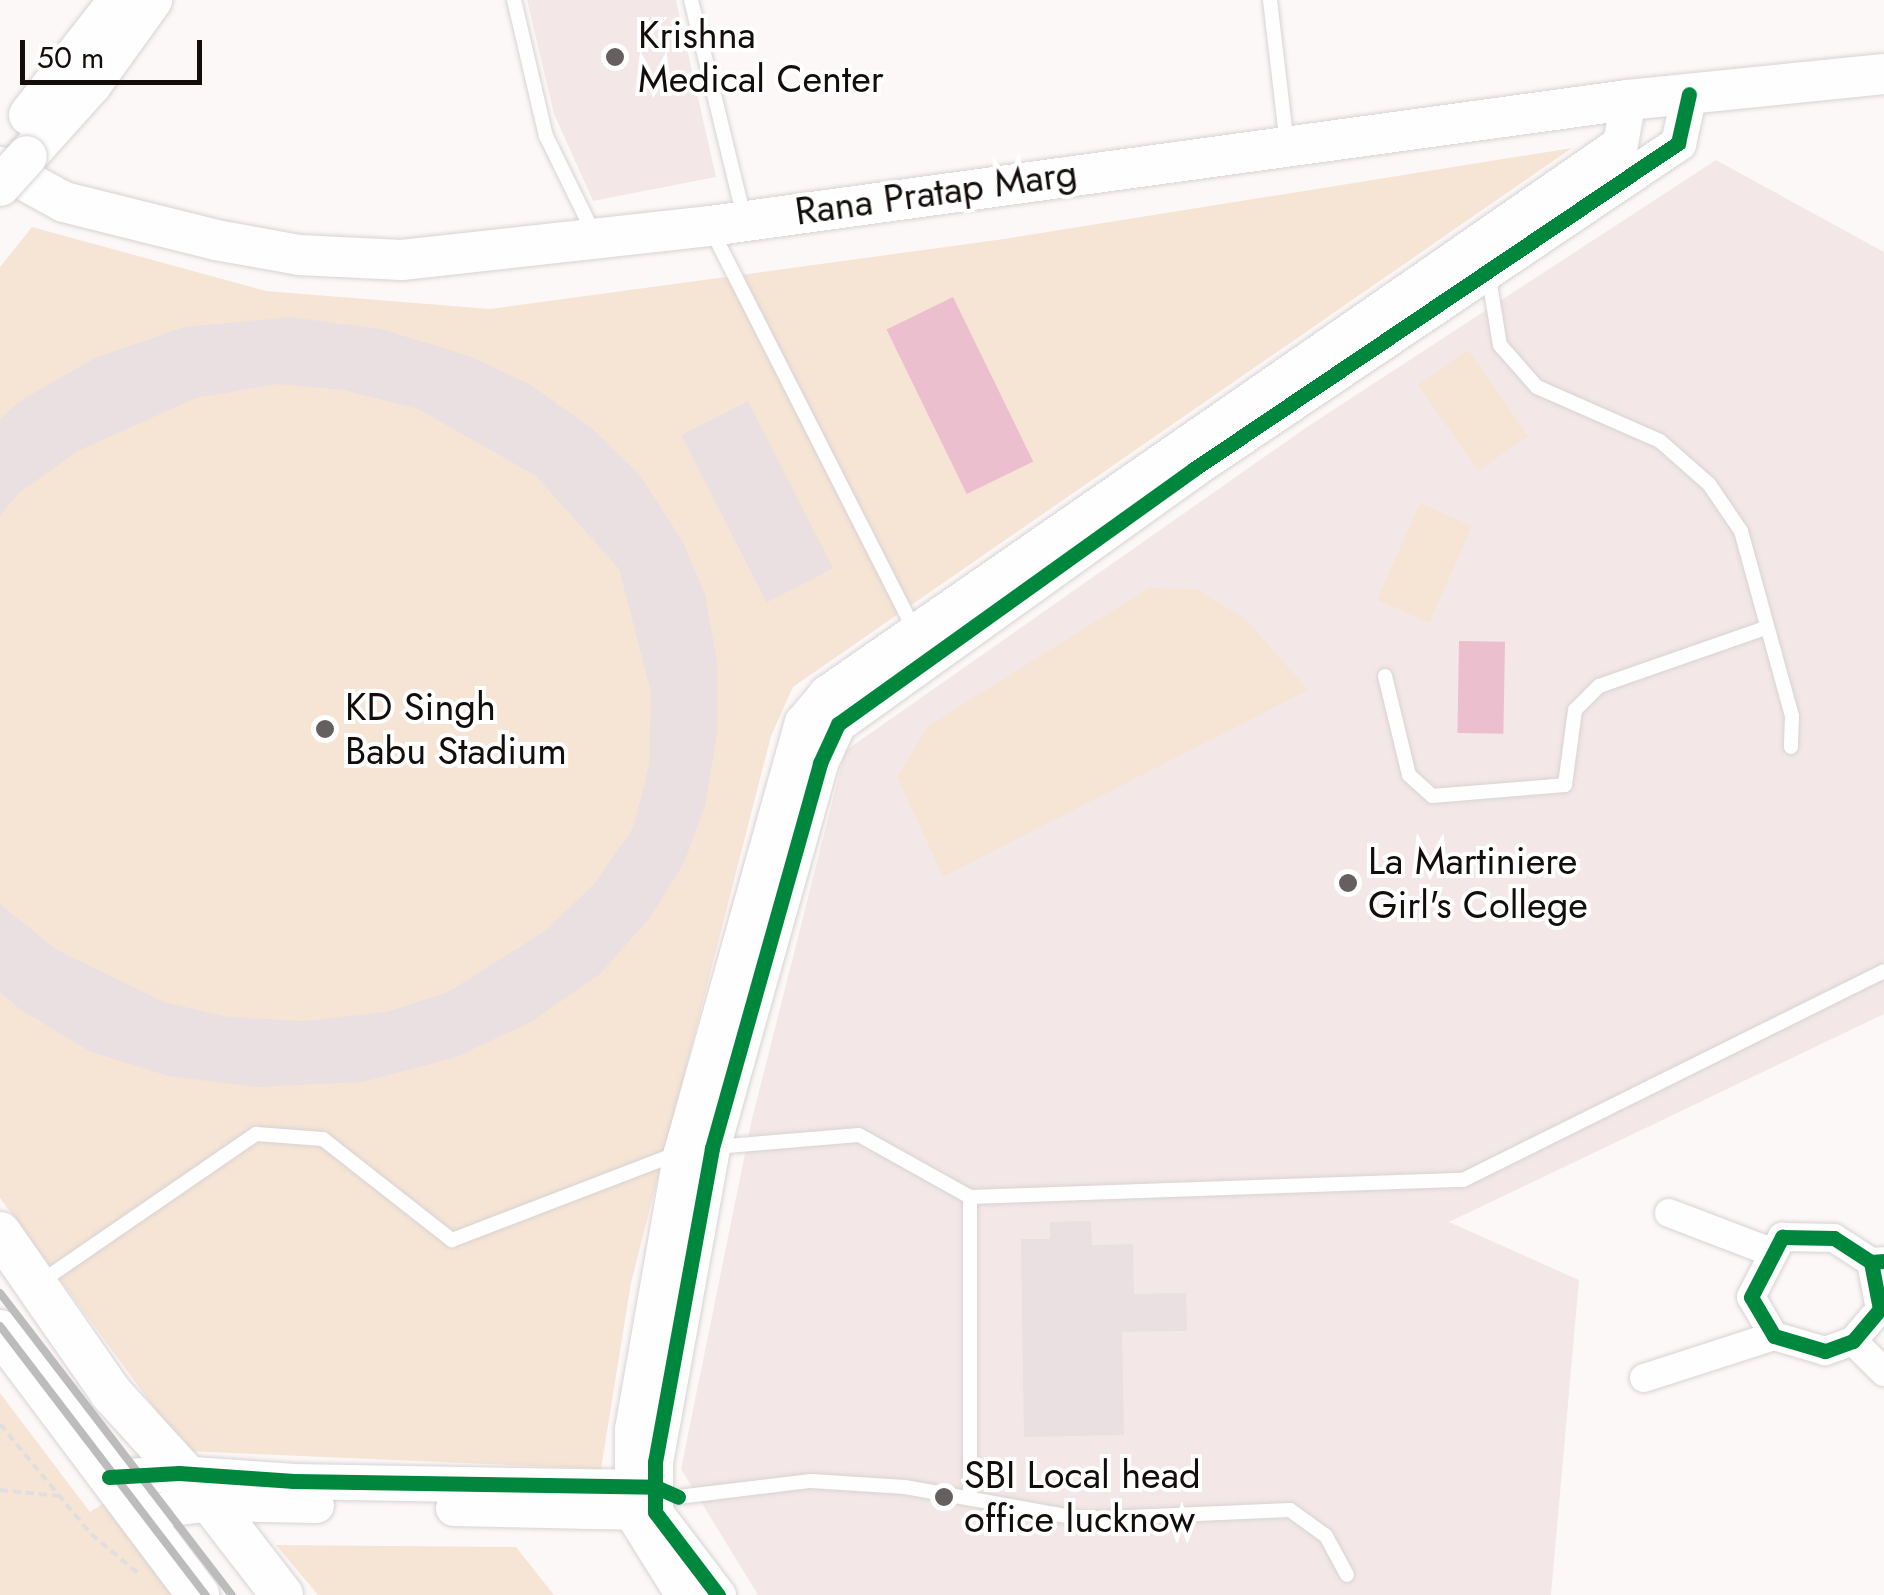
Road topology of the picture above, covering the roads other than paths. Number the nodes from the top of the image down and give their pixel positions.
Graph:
1 (119, 0) edge
2 (152, 0) edge
3 (514, 0) edge
4 (691, 0) edge
5 (1270, 0) edge
6 (1884, 74) edge
7 (1688, 94) junction
8 (1628, 100) junction
9 (1287, 144) junction
10 (9, 153) edge
11 (0, 186) edge
12 (727, 222) junction
13 (595, 236) junction
14 (1488, 271) junction
15 (1763, 629) junction
16 (922, 645) junction
17 (1385, 676) dead end
18 (1790, 747) dead end
19 (1884, 971) edge
20 (696, 1150) junction
21 (970, 1196) junction
22 (1669, 1213) dead end
23 (0, 1234) edge
24 (1772, 1252) junction
25 (1878, 1262) edge
26 (37, 1284) junction
27 (0, 1330) edge
28 (1774, 1336) junction
29 (1853, 1341) junction
30 (1884, 1372) edge
31 (1644, 1378) dead end
32 (179, 1472) junction
33 (108, 1478) junction
34 (970, 1496) junction
35 (650, 1499) junction
36 (211, 1503) junction
37 (141, 1512) junction
38 (1347, 1576) dead end
39 (198, 1595) edge
40 (282, 1595) edge
41 (683, 1595) edge
42 (718, 1595) edge

1 - 10 main road
2 - 10 main road
3 - 13 lane
4 - 12 lane
5 - 9 lane
6 - 7 main road, Rana Pratap Marg
7 - 8 main road, Rana Pratap Marg
7 - 14 street
8 - 9 main road, Rana Pratap Marg
8 - 16 street
9 - 12 main road, Rana Pratap Marg
10 - 11 main road, bridge
10 - 13 main road, Rana Pratap Marg
12 - 13 main road, Rana Pratap Marg
12 - 16 lane
14 - 15 lane
14 - 16 street
15 - 17 lane
15 - 18 lane
16 - 20 street
19 - 21 lane
20 - 21 lane
20 - 26 lane
20 - 35 street
21 - 34 lane
22 - 24 street
23 - 26 main road
24 - 25 street
24 - 28 street
25 - 29 street
26 - 32 main road
27 - 33 main road
28 - 29 street
28 - 31 street
29 - 30 street
32 - 33 street
32 - 35 street
32 - 36 main road
33 - 37 main road
34 - 35 lane
34 - 38 lane
35 - 36 street
35 - 41 street
35 - 42 street
36 - 37 street
36 - 40 main road
37 - 39 main road

